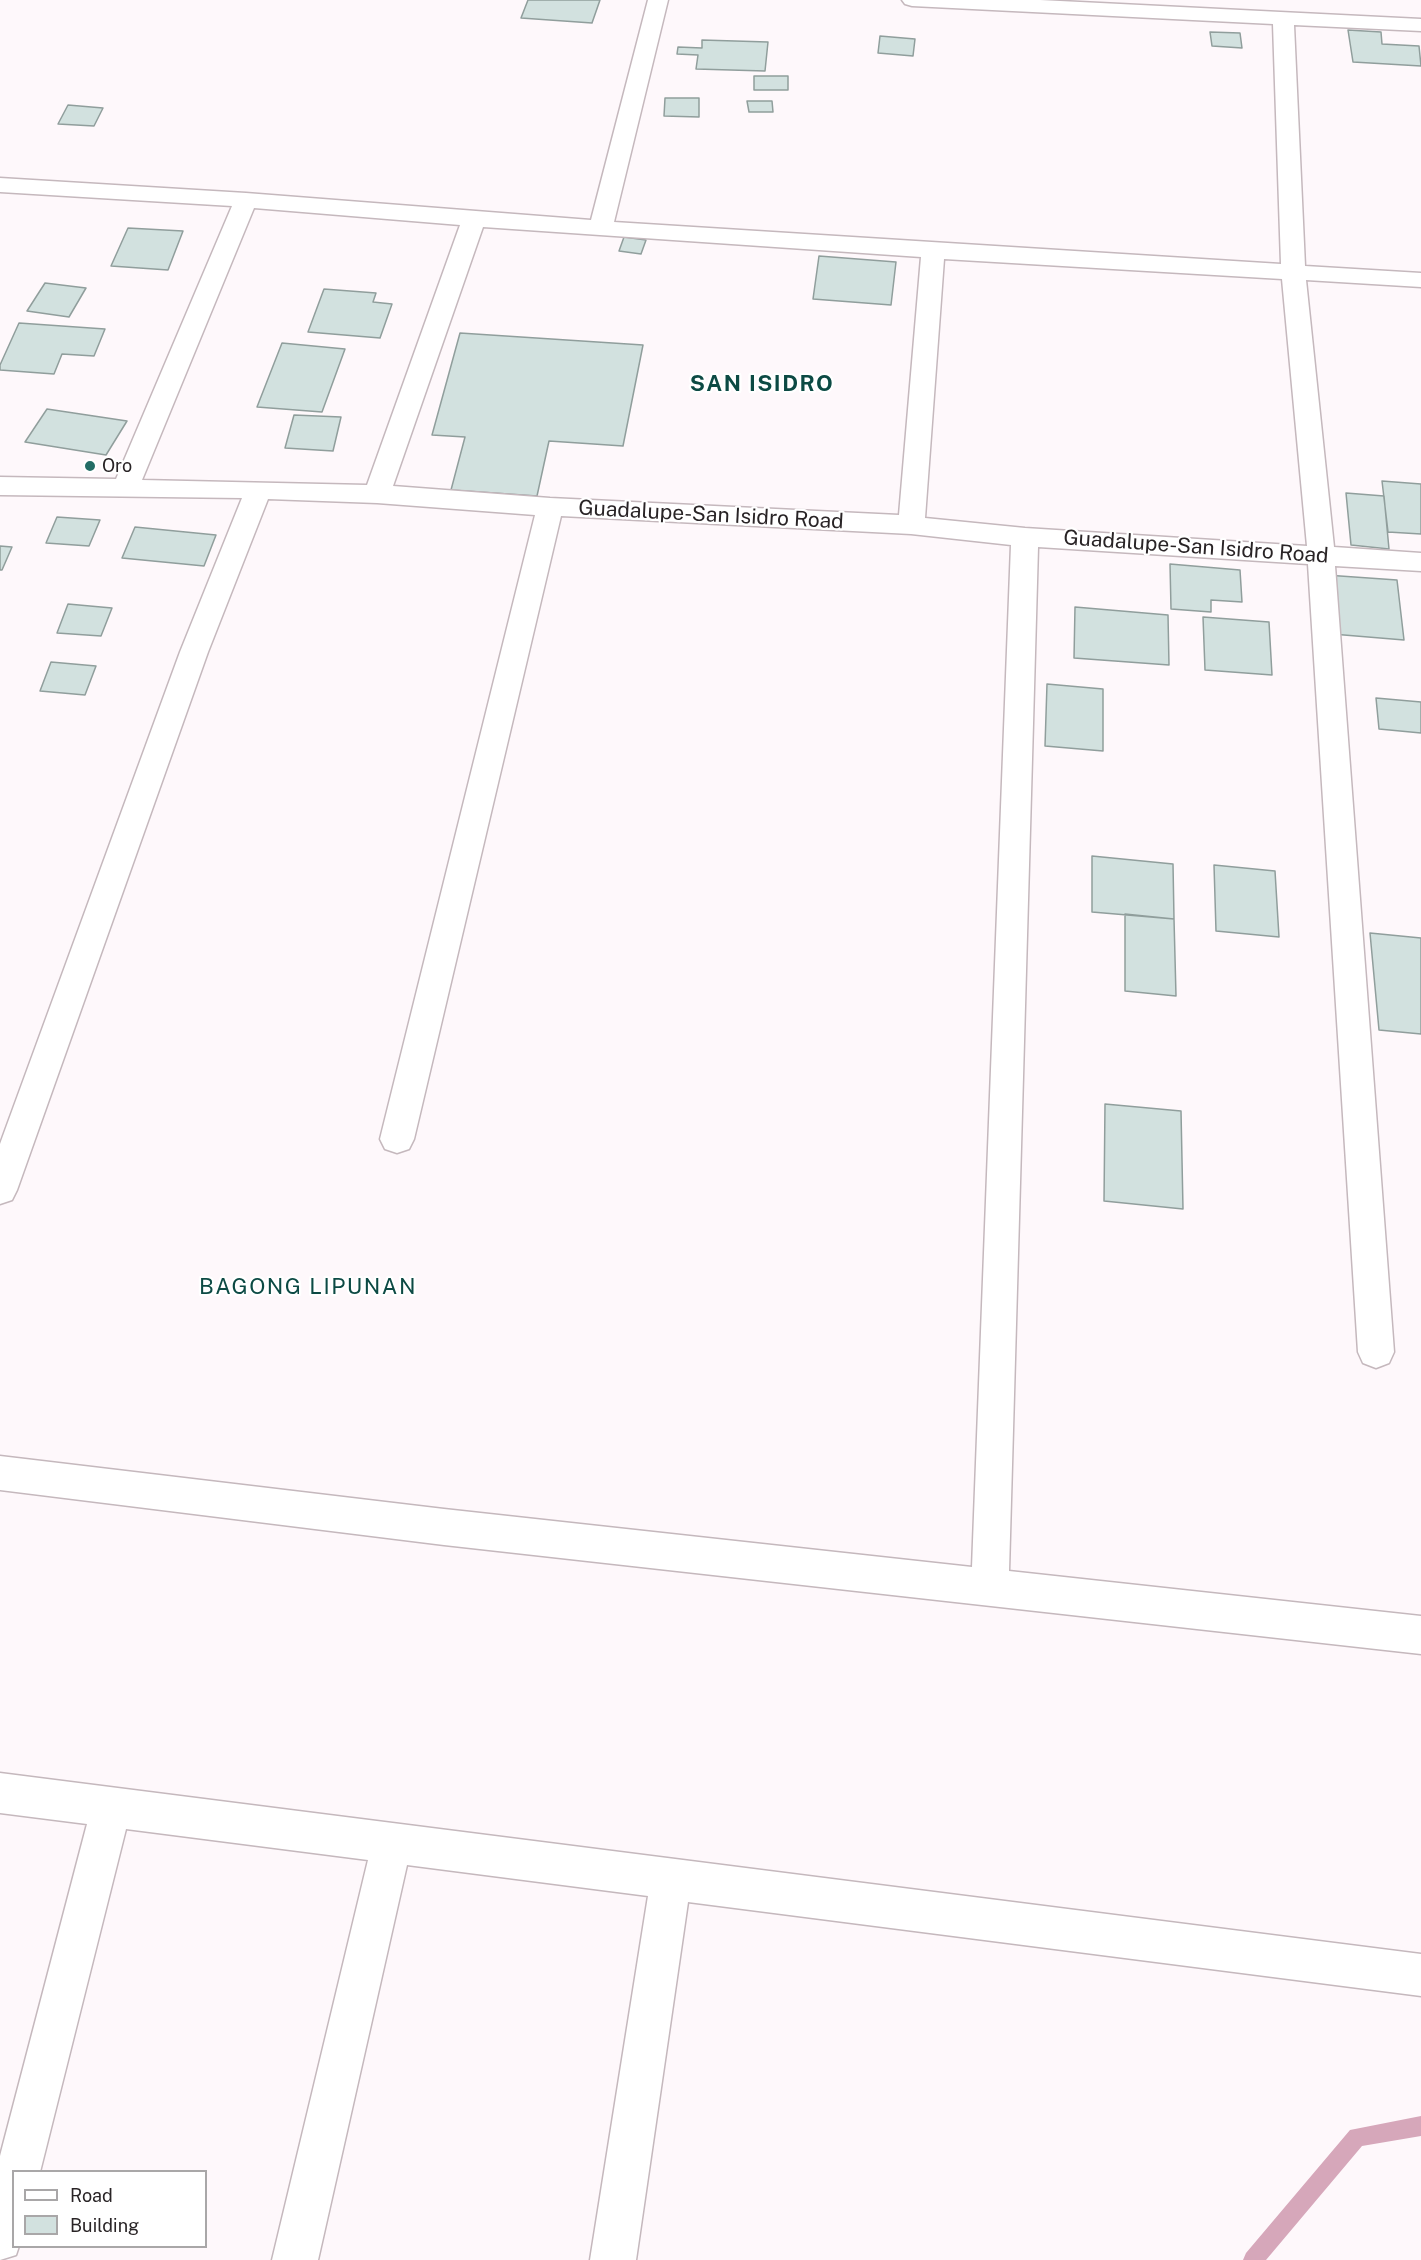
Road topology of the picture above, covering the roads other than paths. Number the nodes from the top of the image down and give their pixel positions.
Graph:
1 (658, 0) edge
2 (912, 0) edge
3 (1283, 17) junction
4 (1421, 25) edge
5 (0, 185) edge
6 (246, 200) junction
7 (474, 219) junction
8 (601, 228) junction
9 (933, 251) junction
10 (1293, 272) junction
11 (1421, 280) edge
12 (0, 486) edge
13 (126, 487) junction
14 (258, 490) junction
15 (377, 494) junction
16 (550, 507) junction
17 (911, 525) junction
18 (1025, 537) junction
19 (1321, 555) junction
20 (1421, 562) edge
21 (397, 1139) dead end
22 (0, 1190) edge
23 (1376, 1352) dead end
24 (0, 1473) edge
25 (990, 1586) junction
26 (1421, 1635) edge
27 (0, 1792) edge
28 (112, 1807) junction
29 (392, 1843) junction
30 (671, 1879) junction
31 (1421, 1975) edge
32 (19, 2170) edge
33 (12, 2194) edge
34 (0, 2239) edge
35 (295, 2260) edge
36 (614, 2260) edge

1 - 8 street
2 - 3 street
3 - 4 street
3 - 10 street
5 - 6 street
6 - 7 street
6 - 13 street
7 - 8 street
7 - 15 street
8 - 9 street
9 - 10 street
9 - 17 street
10 - 11 street
10 - 19 street
12 - 13 street, Guadalupe-San Isidro Road
13 - 14 street, Guadalupe-San Isidro Road
14 - 15 street, Guadalupe-San Isidro Road
14 - 22 street
15 - 16 street, Guadalupe-San Isidro Road
16 - 17 street, Guadalupe-San Isidro Road
16 - 21 street
17 - 18 street, Guadalupe-San Isidro Road
18 - 19 street, Guadalupe-San Isidro Road
18 - 25 street
19 - 20 street, Guadalupe-San Isidro Road
19 - 23 street
24 - 25 street
25 - 26 street
27 - 28 street
28 - 29 street
28 - 32 street
29 - 30 street
29 - 35 street
30 - 31 street
30 - 36 street
33 - 34 street

